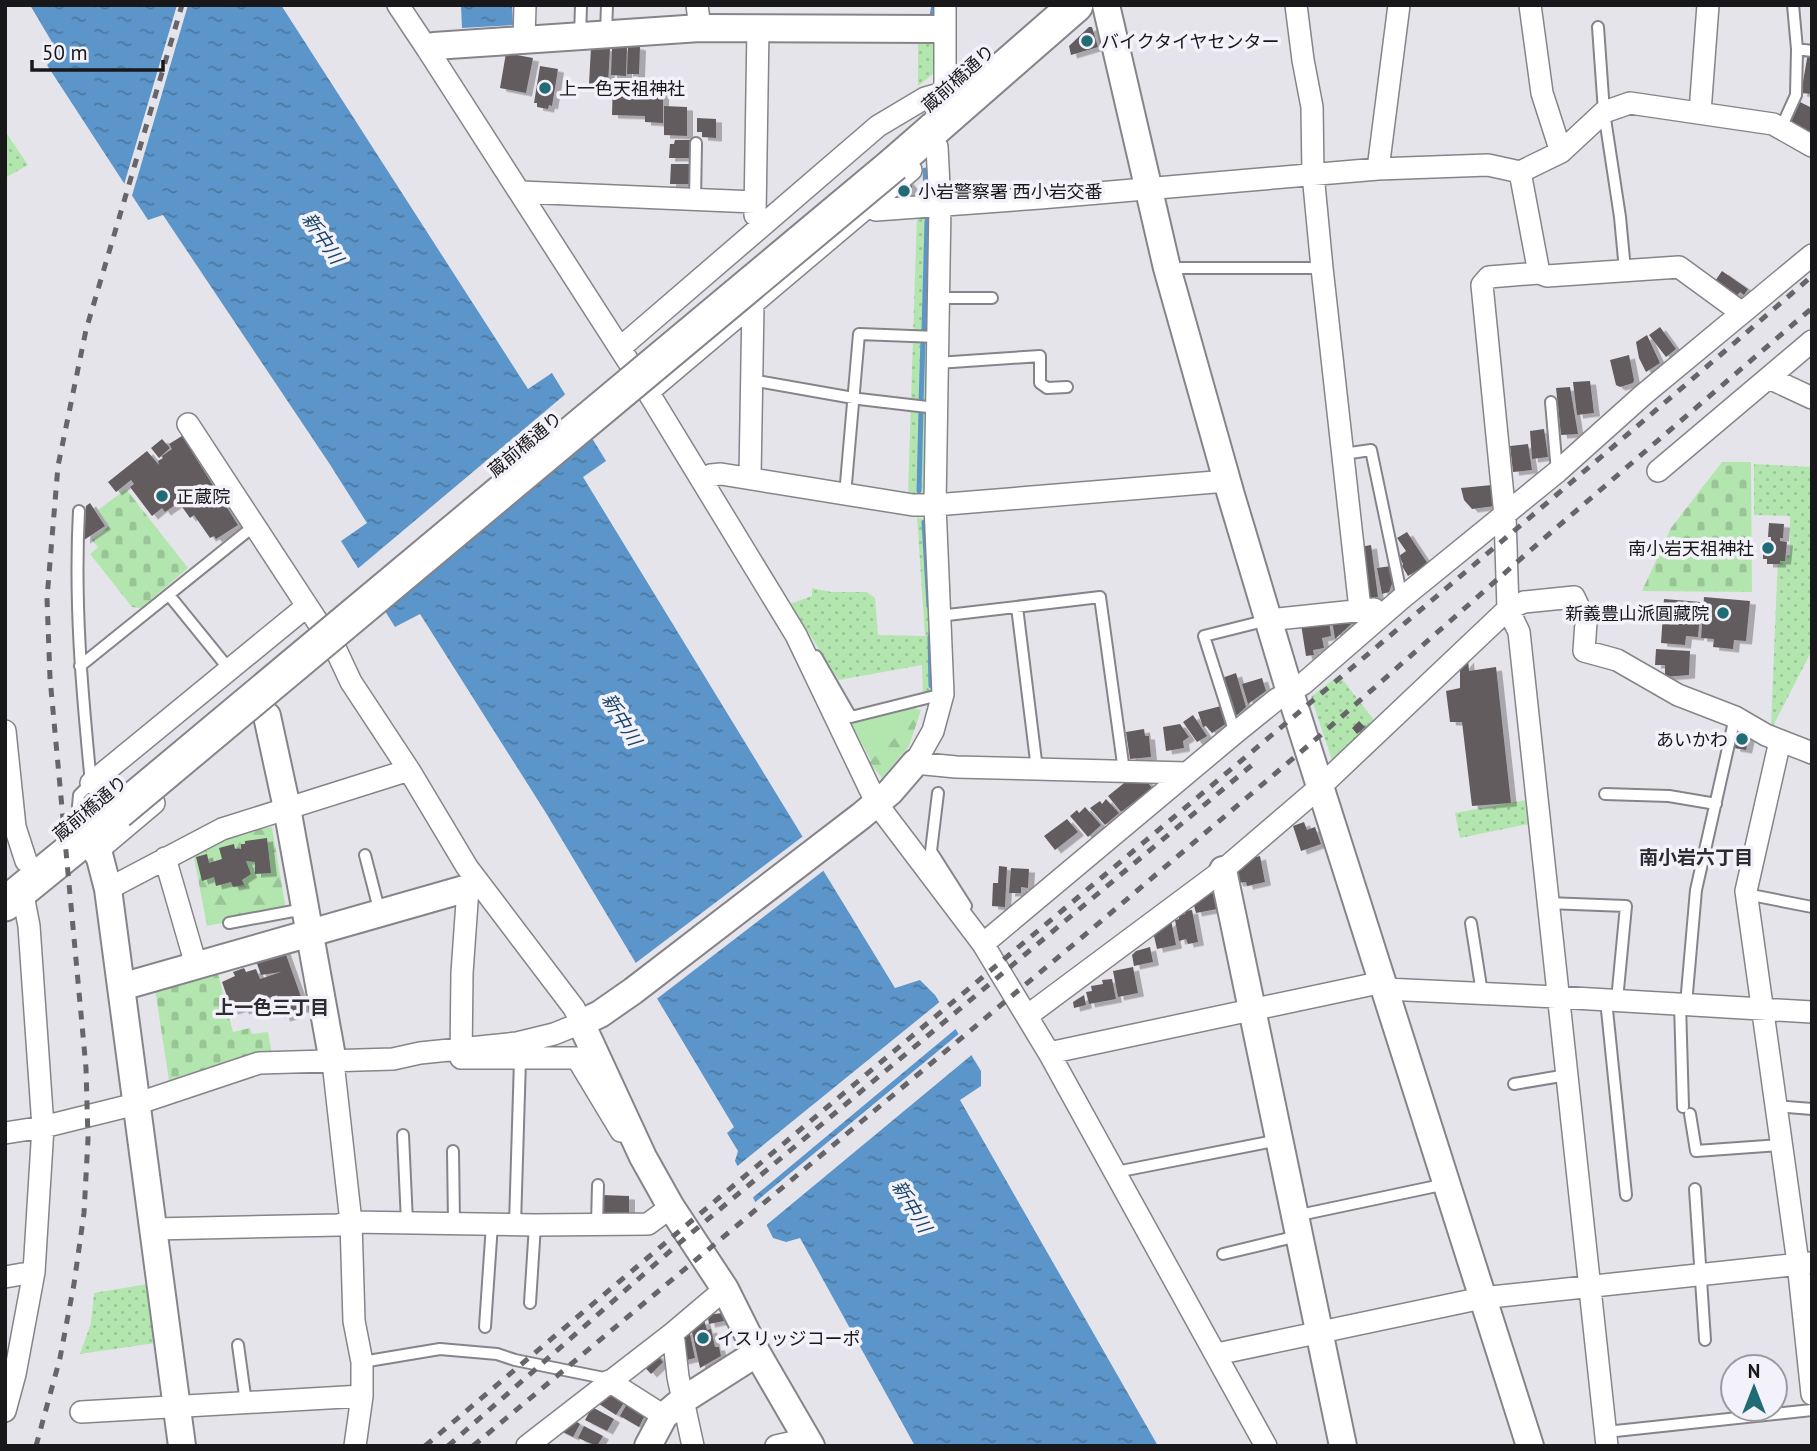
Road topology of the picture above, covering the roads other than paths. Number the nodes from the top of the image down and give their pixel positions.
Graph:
1 (398, 5) edge
2 (525, 5) edge
3 (581, 5) edge
4 (607, 5) edge
5 (1040, 5) edge
6 (1076, 5) edge
7 (1106, 5) edge
8 (1296, 5) edge
9 (1399, 5) edge
10 (1530, 5) edge
11 (1708, 5) edge
12 (1793, 5) edge
13 (699, 17) edge
14 (942, 21) edge
15 (1598, 27) dead end
16 (758, 28) junction
17 (606, 35) junction
18 (580, 37) junction
19 (524, 40) junction
20 (431, 48) junction
21 (1797, 48) junction
22 (1812, 51) edge
23 (942, 92) junction
24 (1604, 112) junction
25 (1700, 112) junction
26 (1781, 128) junction
27 (935, 139) junction
28 (696, 143) dead end
29 (1812, 146) edge
30 (1561, 152) junction
31 (888, 155) junction
32 (1378, 169) junction
33 (1520, 172) junction
34 (1313, 174) junction
35 (1147, 189) junction
36 (521, 192) junction
37 (695, 200) junction
38 (755, 202) junction
39 (940, 205) junction
40 (870, 207) junction
41 (755, 233) junction
42 (1812, 255) edge
43 (1167, 268) junction
44 (1322, 268) junction
45 (1625, 270) junction
46 (1539, 273) junction
47 (938, 298) junction
48 (992, 298) dead end
49 (753, 304) junction
50 (1742, 313) junction
51 (937, 337) junction
52 (1812, 341) edge
53 (620, 348) junction
54 (937, 363) junction
55 (1769, 378) junction
56 (751, 380) junction
57 (1067, 387) dead end
58 (648, 392) junction
59 (854, 397) junction
60 (1812, 398) edge
61 (1551, 402) dead end
62 (936, 408) junction
63 (188, 424) dead end
64 (1343, 454) junction
65 (1658, 471) dead end
66 (1557, 472) junction
67 (750, 477) junction
68 (702, 479) junction
69 (1227, 481) junction
70 (845, 495) junction
71 (935, 505) junction
72 (79, 511) dead end
73 (1505, 516) junction
74 (254, 526) junction
75 (169, 595) junction
76 (1402, 598) junction
77 (307, 606) junction
78 (1017, 607) junction
79 (1360, 609) junction
80 (1508, 609) junction
81 (1386, 612) junction
82 (939, 616) junction
83 (1268, 620) junction
84 (796, 635) junction
85 (336, 650) junction
86 (80, 667) junction
87 (229, 669) junction
88 (1290, 692) junction
89 (943, 695) junction
90 (266, 713) junction
91 (1735, 717) junction
92 (5, 731) edge
93 (1235, 733) junction
94 (1780, 741) junction
95 (1812, 753) edge
96 (915, 763) junction
97 (1037, 769) junction
98 (409, 770) junction
99 (1124, 771) junction
100 (1187, 773) junction
101 (1321, 786) junction
102 (938, 793) dead end
103 (1605, 794) dead end
104 (105, 796) junction
105 (1716, 804) junction
106 (287, 808) junction
107 (867, 811) junction
108 (10, 828) edge
109 (88, 836) junction
110 (365, 855) dead end
111 (165, 858) junction
112 (1223, 870) junction
113 (15, 883) edge
114 (473, 886) junction
115 (108, 889) junction
116 (1746, 894) junction
117 (1547, 903) junction
118 (1812, 907) edge
119 (380, 913) junction
120 (307, 921) junction
121 (229, 923) dead end
122 (1471, 923) dead end
123 (977, 936) junction
124 (196, 965) junction
125 (1384, 986) junction
126 (121, 987) junction
127 (1482, 993) junction
128 (1557, 997) junction
129 (1612, 1000) junction
130 (1683, 1004) junction
131 (1762, 1010) junction
132 (1253, 1012) junction
133 (1812, 1012) edge
134 (1027, 1016) junction
135 (591, 1019) junction
136 (460, 1049) junction
137 (1049, 1053) junction
138 (520, 1060) junction
139 (333, 1062) junction
140 (1567, 1075) junction
141 (1514, 1084) dead end
142 (136, 1104) junction
143 (1776, 1106) junction
144 (1812, 1109) edge
145 (43, 1127) junction
146 (5, 1133) edge
147 (403, 1135) dead end
148 (1279, 1140) junction
149 (1781, 1145) junction
150 (453, 1151) dead end
151 (643, 1157) junction
152 (1116, 1172) junction
153 (1448, 1183) junction
154 (598, 1185) dead end
155 (1695, 1189) dead end
156 (1626, 1195) dead end
157 (671, 1207) junction
158 (351, 1222) junction
159 (407, 1222) junction
160 (454, 1223) junction
161 (492, 1224) junction
162 (597, 1224) junction
163 (525, 1225) junction
164 (1297, 1226) junction
165 (153, 1229) junction
166 (1223, 1254) dead end
167 (1805, 1263) edge
168 (34, 1272) junction
169 (1702, 1275) junction
170 (5, 1277) edge
171 (1591, 1288) junction
172 (724, 1289) junction
173 (1482, 1298) junction
174 (530, 1303) dead end
175 (485, 1327) dead end
176 (1319, 1331) junction
177 (673, 1333) junction
178 (1704, 1340) dead end
179 (238, 1345) dead end
180 (757, 1353) junction
181 (1217, 1354) junction
182 (362, 1362) junction
183 (1810, 1368) edge
184 (608, 1381) junction
185 (1812, 1394) edge
186 (362, 1396) junction
187 (246, 1404) junction
188 (177, 1407) junction
189 (673, 1408) junction
190 (1812, 1410) edge
191 (5, 1411) edge
192 (81, 1412) dead end
193 (1606, 1439) edge
194 (809, 1442) edge
195 (182, 1446) edge
196 (355, 1446) edge
197 (527, 1446) edge
198 (648, 1446) edge
199 (693, 1446) edge
200 (776, 1446) edge
201 (1266, 1446) edge
202 (1343, 1446) edge
203 (1530, 1446) edge

1 - 20 street
2 - 19 street
3 - 18 lane
4 - 17 lane
5 - 23 main road, 蔵前橋通り
6 - 27 main road, 蔵前橋通り
7 - 35 street
8 - 34 street
9 - 32 street
10 - 30 street
11 - 25 street
12 - 21 lane
13 - 16 street
13 - 17 street
14 - 16 street
14 - 23 street
15 - 24 lane
16 - 38 street
17 - 18 street
18 - 19 street
19 - 20 street
20 - 36 street
21 - 22 lane
21 - 26 lane
23 - 31 main road, 蔵前橋通り
23 - 41 street
24 - 25 street
24 - 30 street
24 - 45 lane
25 - 26 street
26 - 29 street
27 - 31 main road, 蔵前橋通り
27 - 39 street
27 - 40 street
28 - 37 lane
30 - 33 street
31 - 104 main road, 蔵前橋通り
32 - 33 street
32 - 34 street
33 - 46 street
34 - 35 street
34 - 44 street
35 - 39 street
35 - 43 street
36 - 37 street
36 - 53 street
37 - 38 street
38 - 41 street
39 - 40 street
39 - 47 street
40 - 49 street
41 - 53 street
42 - 50 street
43 - 44 lane
43 - 69 street
44 - 64 street
45 - 46 street
45 - 50 street
46 - 73 street
47 - 48 lane
47 - 51 street
49 - 56 street
49 - 58 street
50 - 66 street
51 - 54 street
51 - 59 lane
52 - 55 street
53 - 58 street
54 - 57 lane
54 - 62 street
55 - 60 street
55 - 65 street
56 - 59 lane
56 - 67 street
58 - 68 street
59 - 62 lane
59 - 70 lane
61 - 66 lane
62 - 71 street
63 - 74 street
64 - 76 lane
64 - 79 street
66 - 73 street
67 - 68 street
67 - 70 street
68 - 84 street
69 - 71 street
69 - 83 street
70 - 71 street
71 - 82 street
72 - 86 lane
73 - 76 street
73 - 80 street
74 - 75 lane
74 - 77 street
75 - 86 lane
75 - 87 lane
76 - 81 street
77 - 85 street
77 - 87 street
78 - 82 lane
78 - 97 lane
78 - 99 lane
79 - 81 street
79 - 83 street
80 - 91 street
80 - 101 street
80 - 117 street
81 - 88 street
82 - 89 street
83 - 88 street
83 - 93 lane
84 - 89 lane
84 - 107 street
85 - 90 street
85 - 98 street
86 - 104 lane
87 - 104 street
88 - 93 street
88 - 101 street
89 - 96 street
90 - 106 street
90 - 109 street
91 - 94 street
91 - 105 lane
92 - 108 street
93 - 100 street
94 - 95 street
94 - 116 street
96 - 97 street
96 - 107 street
97 - 99 street
98 - 106 street
98 - 114 street
99 - 100 street
100 - 123 street
101 - 112 street
101 - 125 street
102 - 123 lane
103 - 105 lane
104 - 109 main road, 蔵前橋通り
105 - 130 lane
106 - 111 street
106 - 120 street
107 - 123 street
107 - 135 street
108 - 113 street
109 - 113 main road, 蔵前橋通り
109 - 115 street
110 - 119 lane
111 - 115 street
111 - 124 street
112 - 132 street
112 - 134 street
113 - 145 street
114 - 119 street
114 - 135 street
114 - 136 street
115 - 126 street
116 - 118 lane
116 - 131 street
117 - 128 street
117 - 129 lane
119 - 120 street
120 - 121 lane
120 - 124 street
120 - 139 street
122 - 127 lane
123 - 134 street
124 - 126 street
125 - 127 street
125 - 132 street
125 - 153 street
126 - 142 street
127 - 128 street
128 - 129 street
128 - 140 street
129 - 130 street
129 - 156 lane
130 - 131 street
130 - 149 lane
131 - 133 street
131 - 143 street
132 - 137 street
132 - 148 street
134 - 137 street
135 - 136 street
135 - 151 street
136 - 138 street
136 - 139 street
137 - 152 street
138 - 151 street
138 - 163 lane
139 - 142 street
139 - 158 street
140 - 141 lane
140 - 171 street
142 - 145 street
142 - 165 street
143 - 144 lane
143 - 149 street
145 - 146 street
145 - 168 street
147 - 159 lane
148 - 152 lane
148 - 164 street
149 - 167 street
150 - 160 lane
151 - 157 street
152 - 181 street
153 - 164 lane
153 - 173 street
154 - 162 lane
155 - 169 lane
157 - 162 street
157 - 172 street
158 - 159 street
158 - 165 street
158 - 182 street
159 - 160 street
160 - 161 street
161 - 163 street
161 - 175 lane
162 - 163 street
163 - 174 lane
164 - 166 lane
164 - 176 street
165 - 188 street
167 - 169 street
167 - 183 street
168 - 170 street
168 - 191 street
169 - 171 street
169 - 178 lane
171 - 173 street
171 - 193 street
172 - 177 street
172 - 180 street
173 - 176 street
173 - 203 street
176 - 181 street
176 - 202 street
177 - 184 street
177 - 189 street
179 - 187 lane
180 - 189 street
180 - 194 street
181 - 201 street
182 - 184 lane
182 - 186 street
183 - 185 street
184 - 189 street
184 - 197 street
186 - 187 street
186 - 196 street
187 - 188 street
188 - 192 street
188 - 195 street
189 - 198 street
189 - 199 street
190 - 193 lane
194 - 200 street

